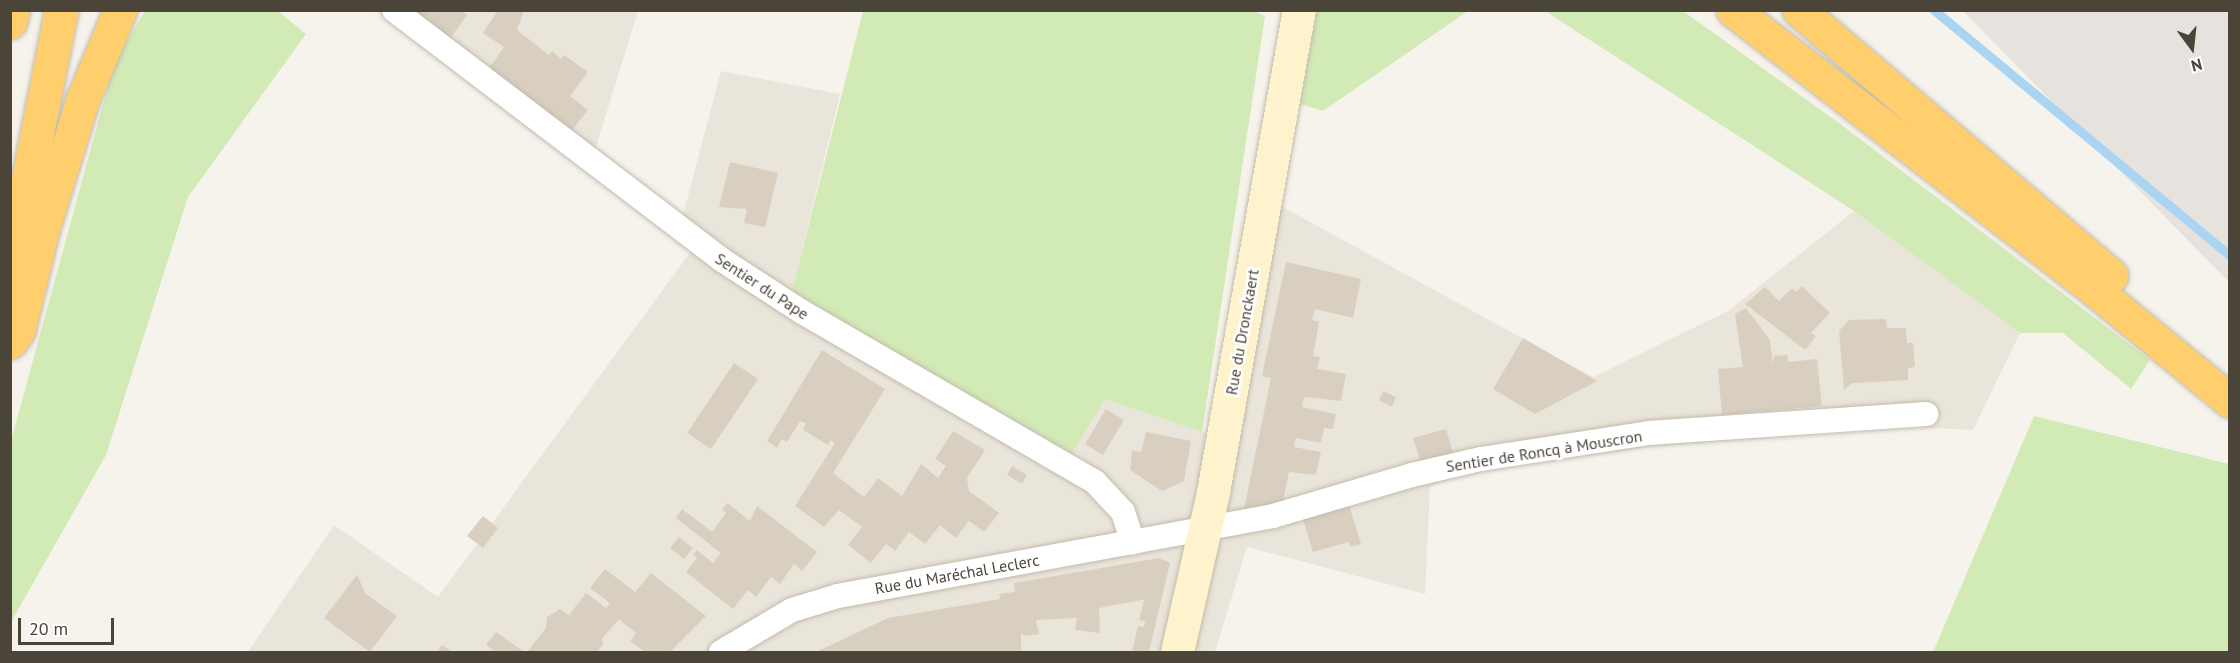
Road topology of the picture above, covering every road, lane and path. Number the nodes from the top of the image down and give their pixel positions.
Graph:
1 (13, 10) edge
2 (61, 10) edge
3 (120, 10) edge
4 (394, 10) edge
5 (1299, 10) edge
6 (1727, 10) edge
7 (1733, 10) edge
8 (1799, 10) edge
9 (10, 21) edge
10 (1782, 48) junction
11 (10, 271) edge
12 (10, 342) edge
13 (2229, 376) edge
14 (2229, 401) edge
15 (1926, 414) dead end
16 (1205, 529) junction
17 (1133, 542) junction
18 (721, 652) edge
19 (1177, 652) edge

1 - 9 highway
2 - 11 highway
3 - 12 highway
4 - 17 street, Sentier du Pape
5 - 16 main road, Rue du Dronckaert
6 - 10 highway
7 - 10 highway
8 - 13 highway
10 - 14 highway
15 - 16 street, Sentier de Roncq à Mouscron
16 - 17 street, Rue du Maréchal Leclerc
16 - 19 main road, Rue du Dronckaert
17 - 18 street, Rue du Maréchal Leclerc

